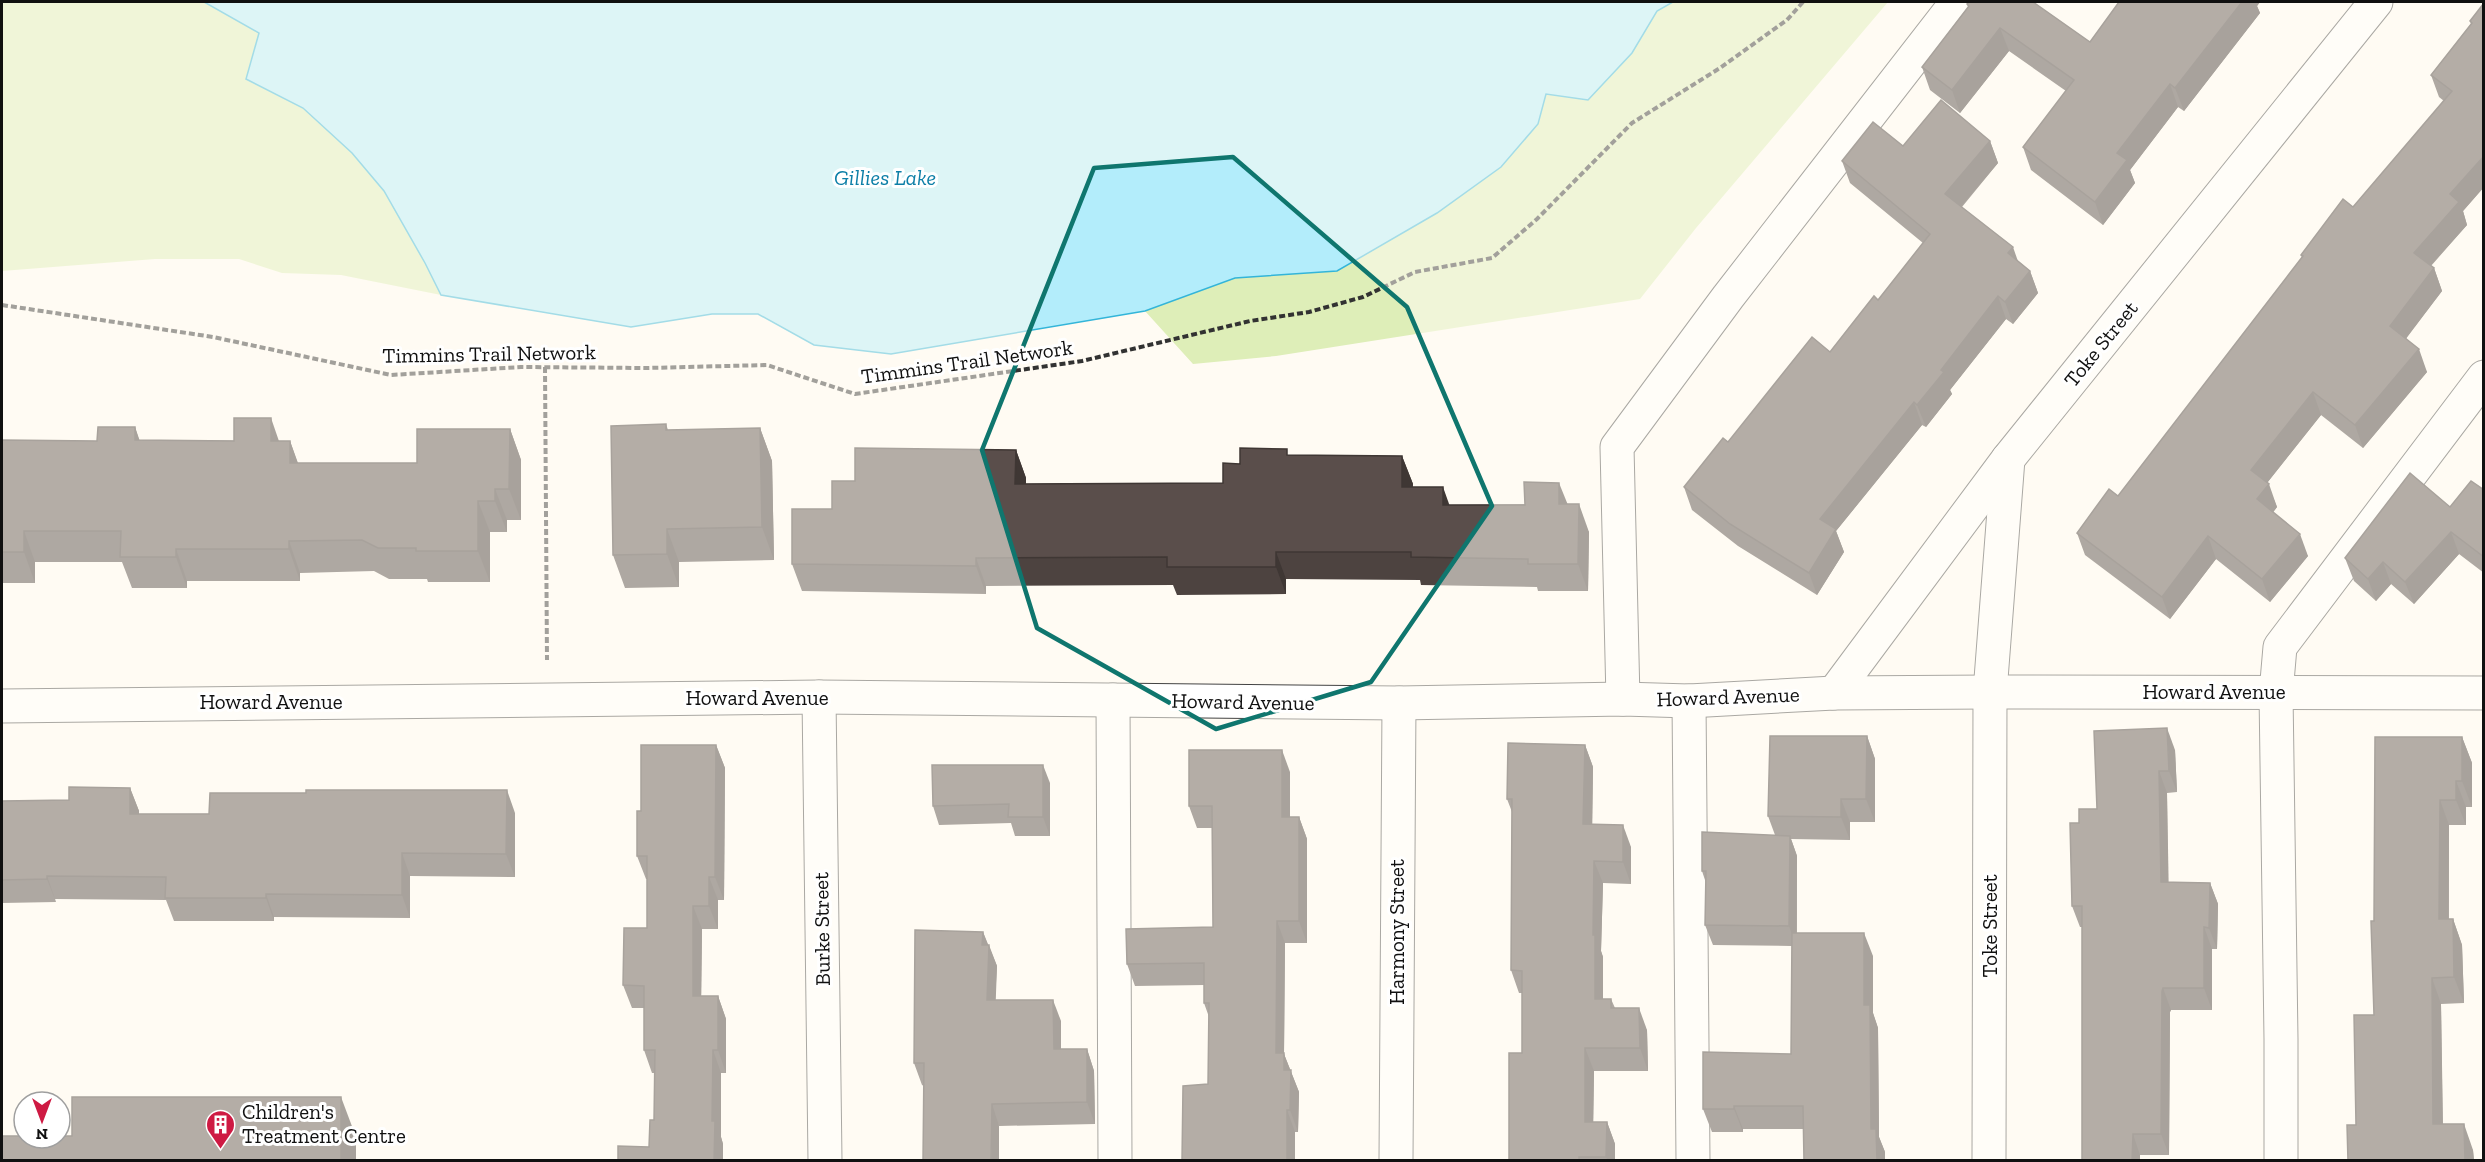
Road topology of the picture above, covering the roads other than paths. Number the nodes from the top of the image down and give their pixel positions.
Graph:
1 (1957, 2) edge
2 (2376, 2) edge
3 (2484, 376) edge
4 (2008, 459) junction
5 (1990, 692) junction
6 (1834, 693) junction
7 (2276, 693) junction
8 (2484, 693) edge
9 (819, 697) junction
10 (1623, 699) junction
11 (1113, 700) junction
12 (1689, 701) junction
13 (1399, 703) junction
14 (2, 706) edge
15 (825, 1161) edge
16 (1115, 1161) edge
17 (1396, 1161) edge
18 (1693, 1161) edge
19 (1989, 1161) edge
20 (2281, 1161) edge

1 - 10 street
2 - 4 street, Toke Street
3 - 7 street
4 - 5 street, Toke Street
4 - 6 street, Toke Street
5 - 6 street, Howard Avenue
5 - 7 street, Howard Avenue
5 - 19 street, Toke Street
6 - 12 street, Howard Avenue
7 - 8 street, Howard Avenue
7 - 20 street
9 - 11 street, Howard Avenue
9 - 14 street, Howard Avenue
9 - 15 street, Burke Street
10 - 12 street, Howard Avenue
10 - 13 street, Howard Avenue
11 - 13 street, Howard Avenue
11 - 16 street
12 - 18 street
13 - 17 street, Harmony Street

